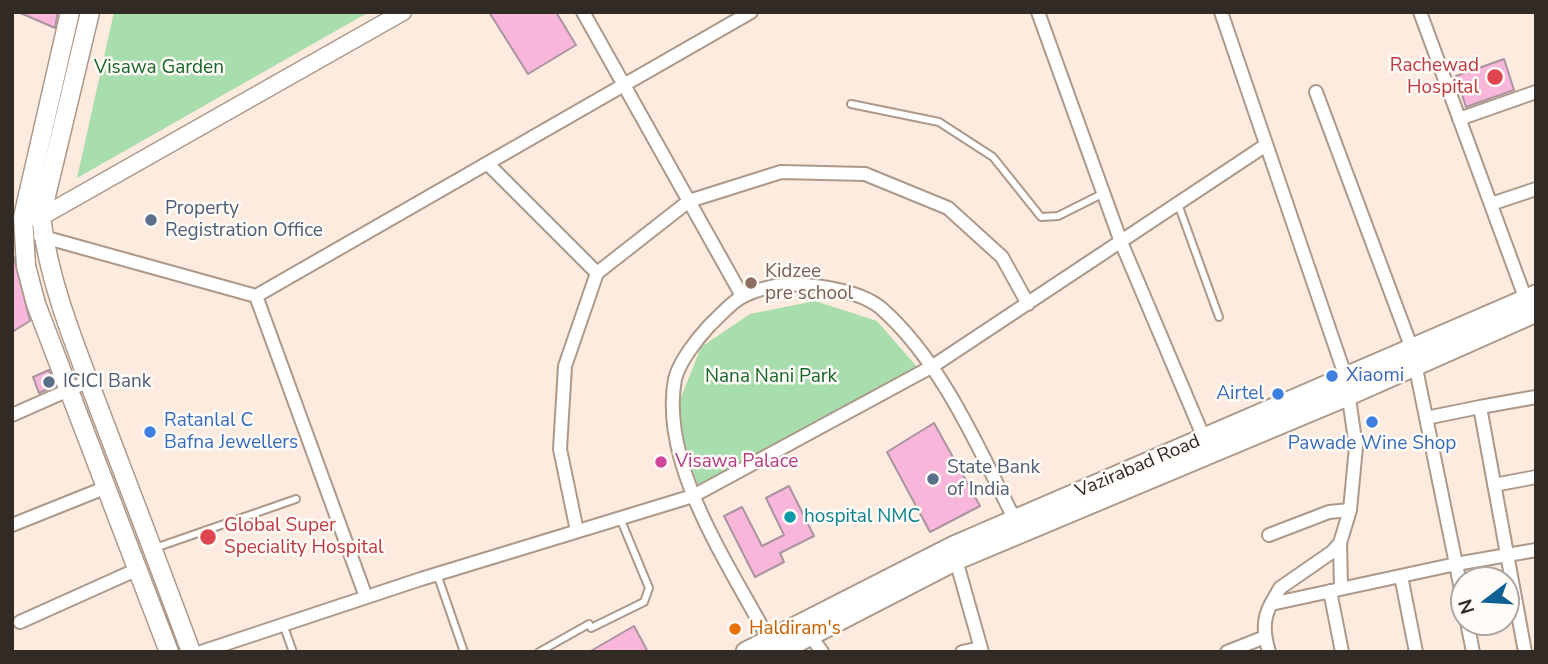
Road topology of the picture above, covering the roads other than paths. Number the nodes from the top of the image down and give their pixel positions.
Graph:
1 (70, 12) edge
2 (90, 12) edge
3 (403, 12) edge
4 (583, 12) edge
5 (751, 12) edge
6 (1038, 12) edge
7 (1221, 12) edge
8 (1420, 12) edge
9 (625, 87) junction
10 (1316, 92) dead end
11 (1536, 92) edge
12 (851, 104) dead end
13 (1460, 119) junction
14 (1266, 145) junction
15 (488, 164) junction
16 (1536, 189) edge
17 (1104, 193) junction
18 (688, 201) junction
19 (1178, 204) junction
20 (1491, 204) junction
21 (30, 222) edge
22 (1121, 242) junction
23 (597, 273) junction
24 (741, 294) junction
25 (256, 296) junction
26 (1532, 302) edge
27 (1028, 304) junction
28 (1219, 317) dead end
29 (1413, 356) junction
30 (933, 366) junction
31 (89, 381) junction
32 (1346, 387) junction
33 (68, 389) junction
34 (1536, 397) edge
35 (1480, 407) junction
36 (12, 415) edge
37 (1426, 418) junction
38 (1204, 438) junction
39 (1536, 477) edge
40 (1494, 485) junction
41 (107, 487) junction
42 (693, 496) junction
43 (296, 499) dead end
44 (1350, 510) junction
45 (620, 518) junction
46 (12, 525) edge
47 (1018, 527) junction
48 (577, 531) junction
49 (1269, 536) dead end
50 (1340, 543) junction
51 (153, 549) junction
52 (1536, 550) edge
53 (1507, 555) junction
54 (956, 560) junction
55 (1456, 565) junction
56 (138, 569) junction
57 (437, 574) junction
58 (1401, 576) junction
59 (1335, 590) junction
60 (366, 597) junction
61 (1271, 604) junction
62 (20, 622) dead end
63 (283, 624) junction
64 (805, 628) junction
65 (1265, 637) junction
66 (773, 646) edge
67 (982, 650) edge
68 (169, 652) edge
69 (191, 652) edge
70 (201, 652) edge
71 (293, 652) edge
72 (464, 652) edge
73 (539, 652) edge
74 (746, 652) edge
75 (822, 652) edge
76 (962, 652) edge
77 (1227, 652) edge
78 (1269, 652) edge
79 (1342, 652) edge
80 (1416, 652) edge
81 (1525, 652) edge

1 - 21 main road
2 - 21 main road
3 - 21 street
4 - 9 street
5 - 9 street
6 - 17 street
7 - 14 street
8 - 13 street
9 - 15 street
9 - 18 street
10 - 29 street
11 - 13 street
12 - 17 lane
13 - 20 street
14 - 19 street
14 - 32 street
15 - 23 street
15 - 25 street
16 - 20 street
17 - 22 street
18 - 23 street
18 - 24 street
18 - 27 street
19 - 22 street
19 - 28 lane
20 - 26 street
21 - 25 street
21 - 31 main road
21 - 33 main road
22 - 27 street
22 - 38 street
23 - 48 street
24 - 30 street
24 - 42 street
25 - 60 street
26 - 29 main road, Vazirabad Road
27 - 30 street
29 - 32 main road, Vazirabad Road
29 - 37 street
30 - 42 street
30 - 47 street
31 - 33 street
31 - 51 main road
32 - 38 main road, Vazirabad Road
32 - 44 street
32 - 47 main road, Vazirabad Road
33 - 36 street
33 - 41 main road
34 - 35 street
35 - 37 street
35 - 40 street
37 - 55 street
38 - 47 main road, Vazirabad Road
39 - 40 street
40 - 53 street
41 - 46 street
41 - 56 main road
42 - 45 street
42 - 66 street
43 - 51 lane
44 - 49 street
44 - 50 street
45 - 48 street
45 - 73 lane
47 - 54 main road, Vazirabad Road
47 - 64 main road, Vazirabad Road
48 - 57 street
50 - 59 street
50 - 61 street
51 - 69 main road
52 - 53 street
53 - 55 street
53 - 81 street
54 - 64 main road, Vazirabad Road
54 - 67 street
55 - 58 street
56 - 62 street
56 - 68 main road
57 - 60 street
57 - 72 lane
58 - 59 street
58 - 80 street
59 - 61 street
59 - 79 street
60 - 63 street
61 - 65 street
63 - 70 street
63 - 71 lane
64 - 66 main road, Vazirabad Road
64 - 75 street
65 - 77 street
65 - 78 street
66 - 74 main road, Vazirabad Road
67 - 76 street

